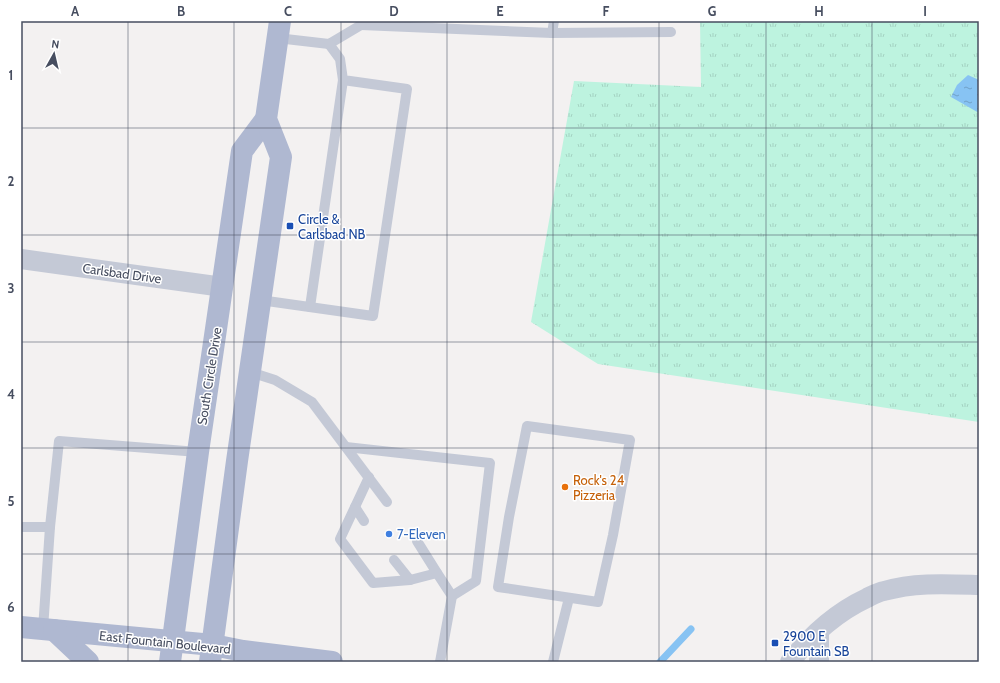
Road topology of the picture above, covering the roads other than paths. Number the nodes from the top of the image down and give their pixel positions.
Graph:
1 (554, 21) edge
2 (362, 23) edge
3 (278, 30) edge
4 (552, 32) junction
5 (671, 32) dead end
6 (329, 44) junction
7 (343, 80) junction
8 (266, 119) junction
9 (21, 259) edge
10 (222, 287) junction
11 (260, 300) junction
12 (310, 307) junction
13 (250, 372) junction
14 (346, 447) junction
15 (198, 452) junction
16 (369, 477) junction
17 (387, 502) dead end
18 (355, 507) junction
19 (364, 520) dead end
20 (21, 527) edge
21 (50, 527) junction
22 (418, 541) dead end
23 (394, 560) dead end
24 (437, 573) junction
25 (410, 580) junction
26 (979, 585) edge
27 (452, 596) junction
28 (570, 598) junction
29 (21, 628) edge
30 (49, 630) junction
31 (818, 631) junction
32 (171, 652) edge
33 (211, 653) edge
34 (88, 662) edge
35 (330, 662) edge
36 (440, 662) edge
37 (553, 662) edge
38 (790, 662) edge
39 (819, 662) edge

1 - 4 lane
2 - 4 lane
2 - 6 lane
3 - 6 lane
3 - 8 main road, South Circle Drive
4 - 5 lane
6 - 7 lane
7 - 12 lane
7 - 12 lane
8 - 10 main road, South Circle Drive
8 - 11 main road, South Circle Drive
9 - 10 street, Carlsbad Drive
10 - 15 main road, South Circle Drive
11 - 12 lane
11 - 13 main road, South Circle Drive
13 - 14 lane
13 - 33 main road, South Circle Drive
14 - 16 lane
14 - 27 lane
15 - 21 lane
15 - 32 main road, South Circle Drive
16 - 17 lane
16 - 18 lane
18 - 19 lane
18 - 25 lane
20 - 21 lane
21 - 30 lane
22 - 24 lane
23 - 25 lane
24 - 25 lane
24 - 27 lane
26 - 31 street
27 - 36 lane
28 - 28 lane
28 - 37 lane
29 - 30 main road, East Fountain Boulevard
30 - 32 main road, East Fountain Boulevard
30 - 34 main road
31 - 38 street
31 - 39 street
32 - 33 main road, East Fountain Boulevard
33 - 35 main road, East Fountain Boulevard

